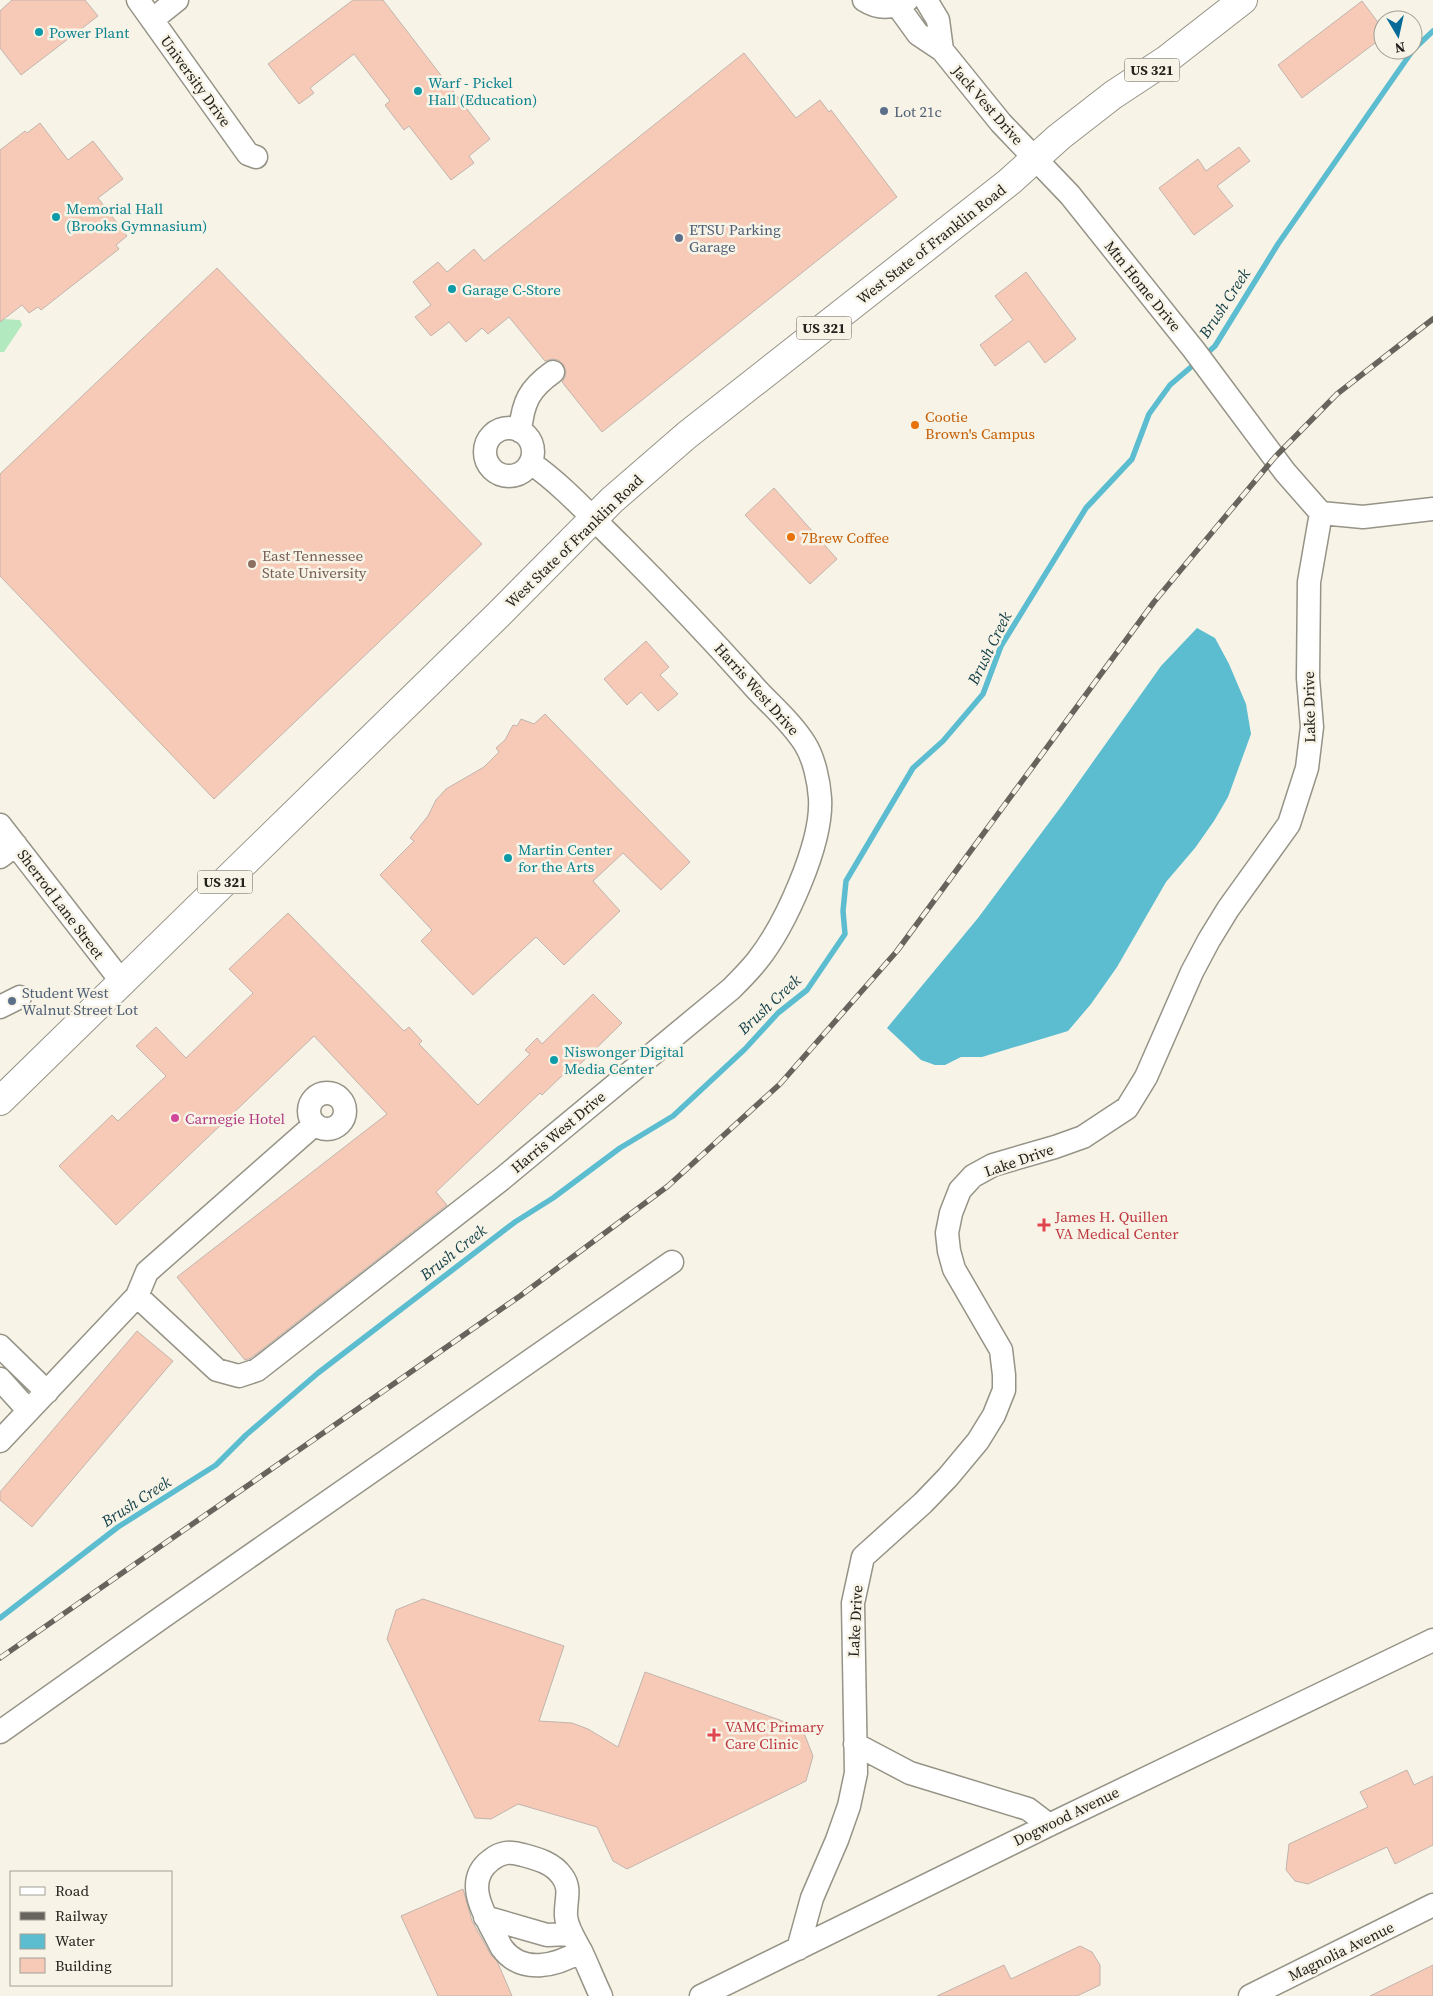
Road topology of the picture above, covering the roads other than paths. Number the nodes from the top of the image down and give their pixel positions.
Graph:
1 (138, 0) edge
2 (177, 0) edge
3 (864, 0) edge
4 (926, 0) edge
5 (1243, 0) edge
6 (902, 3) edge
7 (152, 20) junction
8 (942, 50) junction
9 (256, 157) dead end
10 (1035, 158) junction
11 (553, 372) dead end
12 (520, 431) junction
13 (532, 463) junction
14 (1433, 509) edge
15 (1321, 512) junction
16 (594, 519) junction
17 (0, 825) edge
18 (8, 851) edge
19 (122, 982) junction
20 (0, 1101) edge
21 (315, 1124) dead end
22 (672, 1262) dead end
23 (137, 1296) junction
24 (0, 1346) edge
25 (0, 1379) edge
26 (47, 1392) junction
27 (28, 1410) junction
28 (0, 1441) edge
29 (1433, 1640) edge
30 (0, 1732) edge
31 (856, 1744) junction
32 (1048, 1825) junction
33 (1433, 1905) edge
34 (485, 1917) junction
35 (576, 1942) junction
36 (798, 1949) junction
37 (601, 1996) edge
38 (701, 1996) edge
39 (1250, 1996) edge

1 - 7 street, University Drive
2 - 7 street
3 - 6 street
4 - 8 street, Jack Vest Drive
5 - 10 highway, West State of Franklin Road / US 321
6 - 8 street, Jack Vest Drive
7 - 9 street, University Drive
8 - 10 street, Jack Vest Drive
10 - 15 street, Mtn Home Drive
10 - 16 highway, West State of Franklin Road / US 321
11 - 12 street
12 - 13 street
12 - 13 street
13 - 16 street, Harris West Drive
14 - 15 street
15 - 31 street, Lake Drive
16 - 19 highway, West State of Franklin Road / US 321
16 - 23 street, Harris West Drive
17 - 18 street, Sherrod Lane Street
18 - 19 street, Sherrod Lane Street
19 - 20 highway, West State of Franklin Road / US 321
21 - 23 street
22 - 30 street
23 - 26 street
24 - 26 street
25 - 27 street
26 - 27 street
27 - 28 street
29 - 32 street, Dogwood Avenue
31 - 32 street
31 - 36 street, Lake Drive
32 - 36 street, Dogwood Avenue
33 - 39 street, Magnolia Avenue
34 - 35 street
34 - 35 street
34 - 35 street
35 - 37 street
36 - 38 street, Dogwood Avenue

